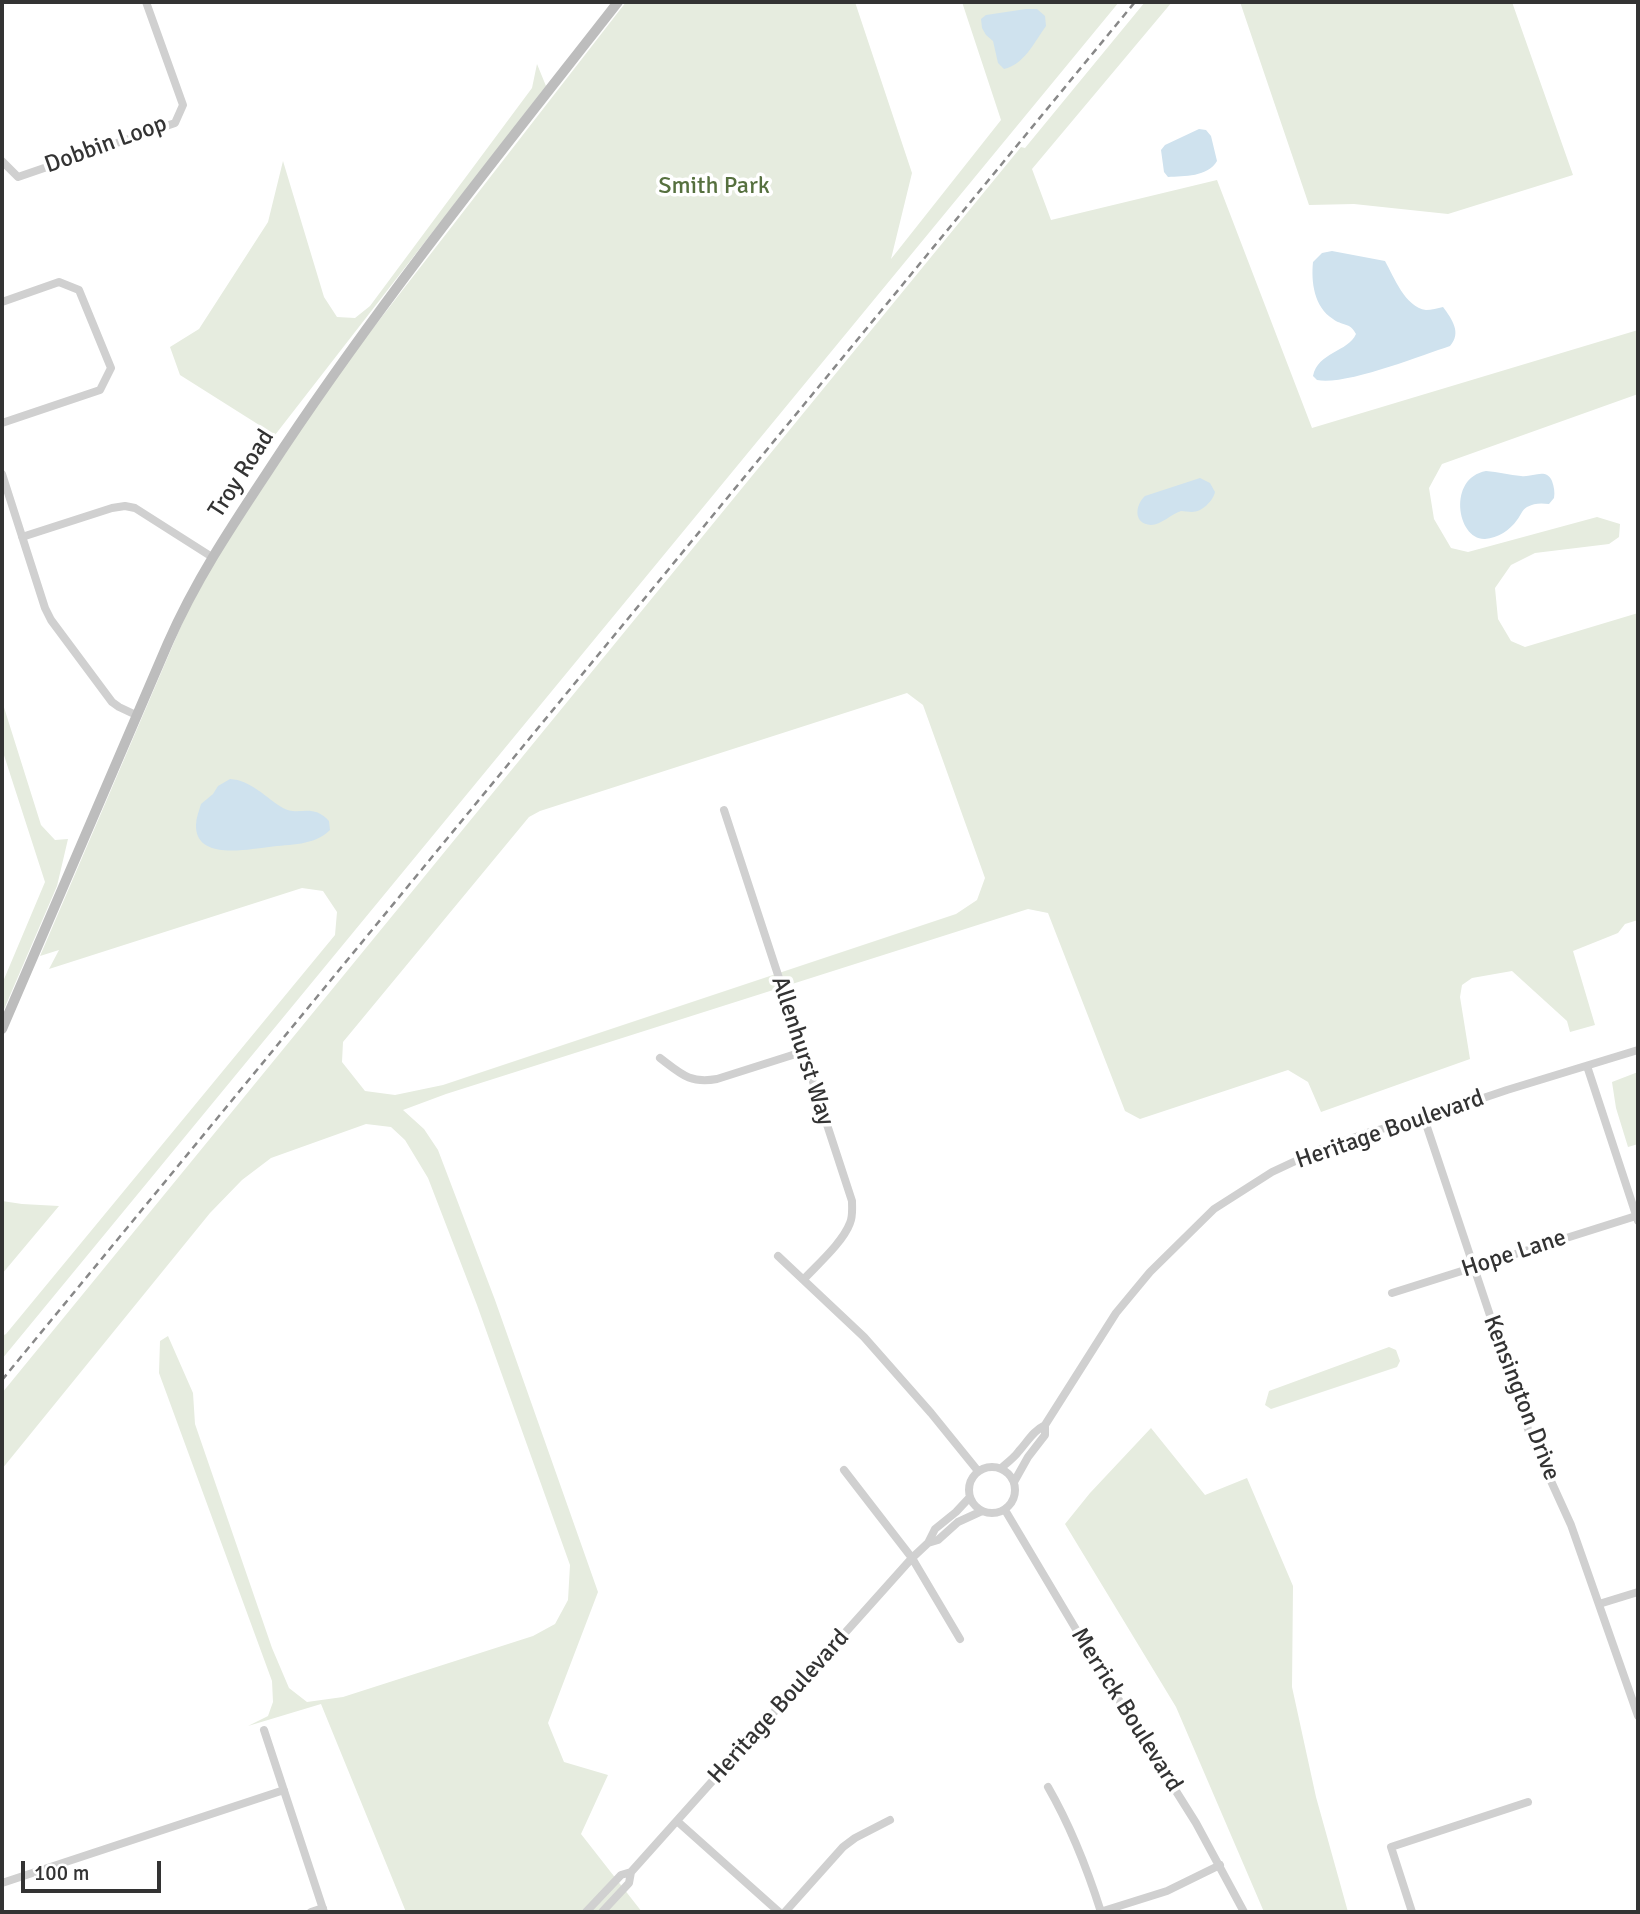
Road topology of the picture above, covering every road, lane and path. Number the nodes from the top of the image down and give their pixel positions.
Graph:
1 (146, 2) edge
2 (618, 2) edge
3 (2, 161) edge
4 (2, 302) edge
5 (2, 423) edge
6 (2, 474) edge
7 (22, 537) junction
8 (212, 558) junction
9 (136, 715) junction
10 (724, 810) dead end
11 (2, 1029) edge
12 (1638, 1050) edge
13 (803, 1052) junction
14 (660, 1058) dead end
15 (1587, 1066) junction
16 (1424, 1118) junction
17 (1637, 1219) edge
18 (778, 1256) dead end
19 (1473, 1267) junction
20 (804, 1279) junction
21 (1392, 1293) dead end
22 (1045, 1425) junction
23 (1000, 1468) junction
24 (844, 1470) dead end
25 (978, 1471) junction
26 (1014, 1482) junction
27 (970, 1497) junction
28 (1005, 1510) junction
29 (982, 1511) junction
30 (928, 1543) junction
31 (912, 1558) junction
32 (1638, 1592) edge
33 (1599, 1604) junction
34 (960, 1639) dead end
35 (1638, 1716) edge
36 (264, 1730) dead end
37 (1048, 1787) dead end
38 (284, 1790) junction
39 (1528, 1802) dead end
40 (890, 1820) dead end
41 (677, 1821) junction
42 (1220, 1865) junction
43 (631, 1872) junction
44 (2, 1883) edge
45 (323, 1910) edge
46 (310, 1912) edge
47 (586, 1912) edge
48 (602, 1912) edge
49 (779, 1912) edge
50 (785, 1912) edge
51 (1101, 1912) edge
52 (1244, 1912) edge
53 (1412, 1912) edge

1 - 3 street, Dobbin Loop
2 - 8 street, Troy Road
4 - 5 street
6 - 7 street
7 - 8 street
7 - 9 street
8 - 9 street, Troy Road
9 - 11 street, Troy Road
10 - 13 street, Allenhurst Way
12 - 15 street, Heritage Boulevard
13 - 14 street
13 - 20 street, Allenhurst Way
15 - 16 street, Heritage Boulevard
15 - 17 street
16 - 19 street, Kensington Drive
16 - 22 street, Heritage Boulevard
17 - 19 street, Hope Lane
18 - 20 street
19 - 21 street, Hope Lane
19 - 33 street, Kensington Drive
20 - 25 street
22 - 23 street, Heritage Boulevard
22 - 26 street, Heritage Boulevard
23 - 25 street
23 - 26 street
24 - 31 street
25 - 27 street
26 - 28 street
27 - 29 street
27 - 30 street, Heritage Boulevard
28 - 29 street
28 - 42 street, Merrick Boulevard
29 - 30 street, Heritage Boulevard
30 - 31 street, Heritage Boulevard
31 - 34 street
31 - 41 street, Heritage Boulevard
32 - 33 street
33 - 35 street, Kensington Drive
36 - 38 street
37 - 51 street
38 - 44 street
38 - 45 street
39 - 53 street
40 - 50 street
41 - 43 street, Heritage Boulevard
41 - 49 street
42 - 51 street
42 - 52 street, Merrick Boulevard
43 - 47 street, Heritage Boulevard
43 - 48 street, Heritage Boulevard
45 - 46 street

